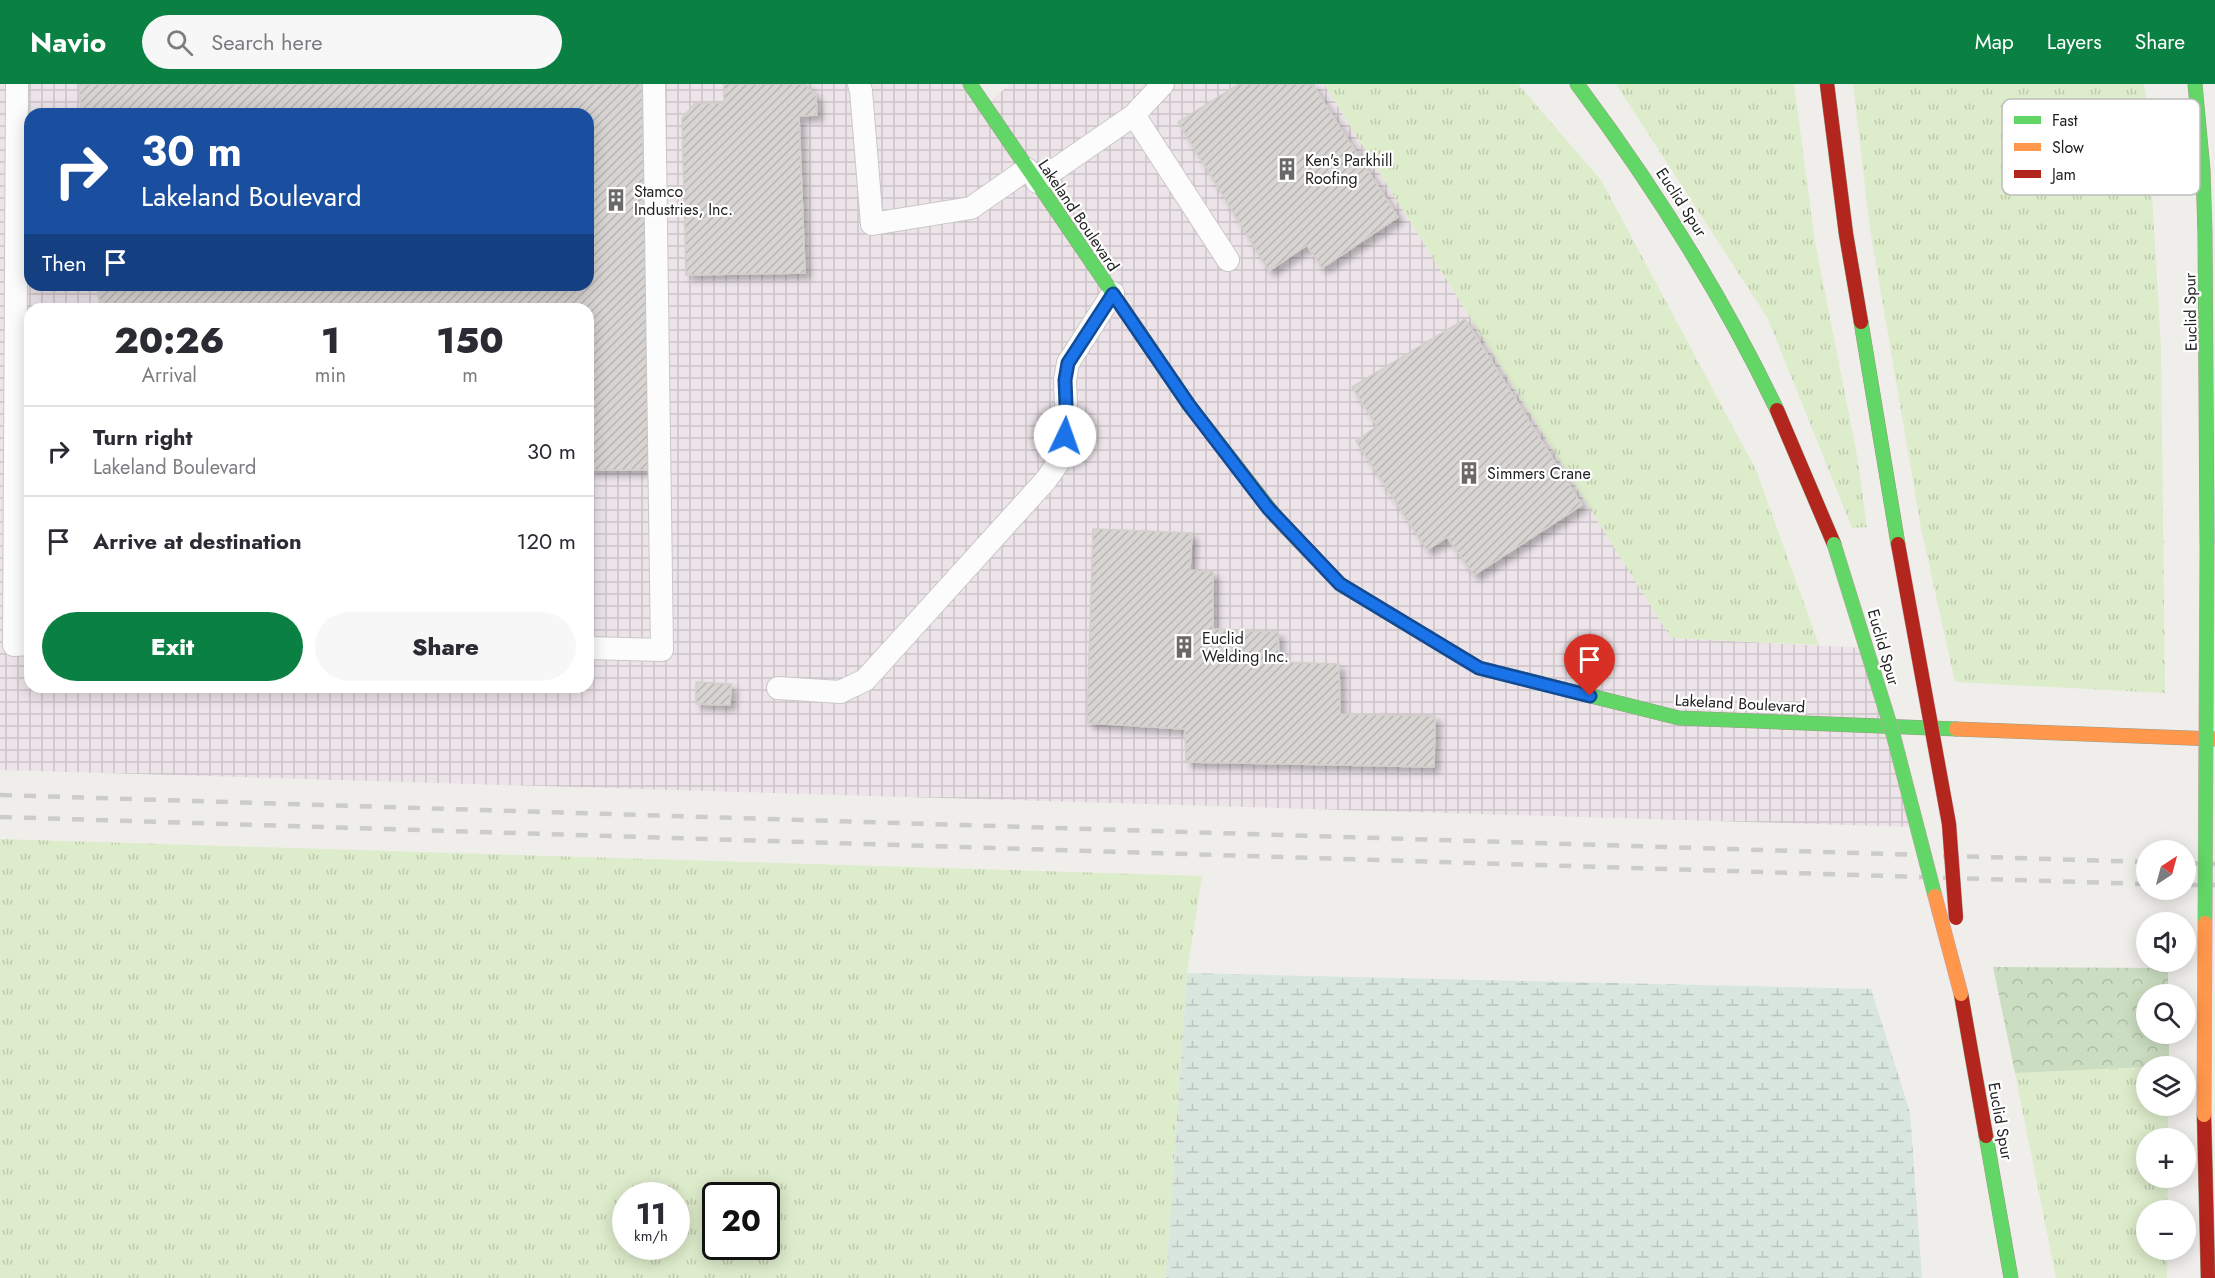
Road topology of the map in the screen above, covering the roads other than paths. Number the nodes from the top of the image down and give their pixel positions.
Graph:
1 (17, 84) edge
2 (654, 84) edge
3 (859, 84) edge
4 (970, 84) edge
5 (1163, 84) edge
6 (1577, 84) edge
7 (1827, 84) edge
8 (2195, 84) edge
9 (2196, 99) edge
10 (1134, 116) junction
11 (2200, 138) edge
12 (1032, 176) junction
13 (1228, 260) dead end
14 (1113, 294) junction
15 (24, 644) edge
16 (594, 648) edge
17 (778, 688) dead end
18 (2215, 739) edge
19 (1961, 994) junction
20 (2011, 1278) edge
21 (2208, 1278) edge

1 - 15 lane
2 - 16 lane
3 - 12 lane
4 - 12 main road, Lakeland Boulevard
5 - 10 lane
6 - 19 main road, Euclid Spur, bridge
7 - 19 main road, bridge
8 - 9 main road, Euclid Spur, bridge
10 - 12 lane
10 - 13 lane
11 - 21 main road, Euclid Spur, bridge
12 - 14 main road, Lakeland Boulevard
14 - 17 lane
14 - 18 main road, Lakeland Boulevard
19 - 20 main road, Euclid Spur

